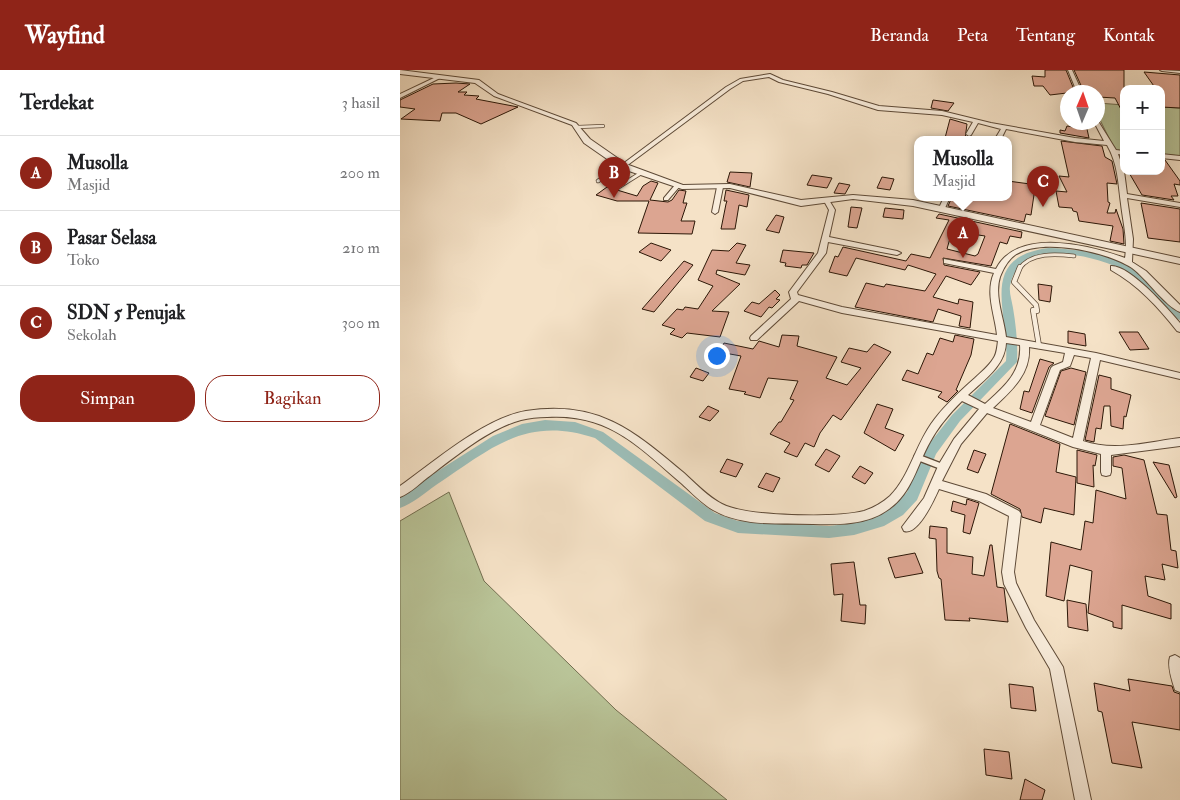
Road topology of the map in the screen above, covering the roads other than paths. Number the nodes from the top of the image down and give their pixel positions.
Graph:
1 (1070, 70) edge
2 (1162, 70) edge
3 (400, 72) edge
4 (1180, 72) edge
5 (438, 78) junction
6 (1077, 85) edge
7 (400, 96) edge
8 (976, 122) junction
9 (603, 126) dead end
10 (1005, 127) junction
11 (578, 128) junction
12 (1101, 130) edge
13 (969, 134) dead end
14 (1000, 136) edge
15 (1108, 143) junction
16 (1114, 152) junction
17 (1120, 153) edge
18 (1165, 156) edge
19 (1180, 158) edge
20 (622, 166) junction
21 (641, 174) junction
22 (598, 181) dead end
23 (676, 186) junction
24 (720, 186) junction
25 (617, 188) dead end
26 (1124, 196) junction
27 (666, 199) dead end
28 (827, 201) junction
29 (945, 201) edge
30 (1180, 204) edge
31 (942, 208) junction
32 (716, 212) dead end
33 (826, 239) junction
34 (1061, 250) junction
35 (1131, 251) junction
36 (896, 253) dead end
37 (1074, 256) dead end
38 (947, 261) dead end
39 (1180, 261) edge
40 (1128, 262) junction
41 (1114, 268) dead end
42 (998, 272) junction
43 (797, 298) junction
44 (1167, 304) junction
45 (1180, 310) edge
46 (1180, 329) edge
47 (754, 338) dead end
48 (1005, 340) junction
49 (1022, 343) junction
50 (1040, 346) junction
51 (1070, 351) junction
52 (1096, 356) junction
53 (1180, 376) edge
54 (964, 397) junction
55 (982, 407) junction
56 (1034, 428) junction
57 (1180, 442) edge
58 (1077, 444) junction
59 (1106, 452) junction
60 (921, 458) junction
61 (940, 465) junction
62 (1106, 472) dead end
63 (936, 484) junction
64 (400, 492) edge
65 (908, 527) dead end
66 (1174, 662) dead end
67 (1180, 685) edge
68 (1083, 800) edge

1 - 6 street
2 - 4 street
3 - 5 street
5 - 7 street
5 - 11 street
8 - 10 street
8 - 13 street
8 - 20 street
9 - 11 lane
10 - 14 street
10 - 15 street
11 - 20 street
12 - 15 street
15 - 16 street
16 - 17 street
16 - 26 street
18 - 19 street
20 - 21 street
20 - 22 lane
21 - 23 street
21 - 25 lane
23 - 24 street
23 - 27 street
24 - 28 street
24 - 32 street
26 - 30 street
26 - 35 street
28 - 31 street
28 - 33 street
29 - 31 street
31 - 35 street
33 - 36 street
33 - 43 street
34 - 37 lane
34 - 40 street
34 - 42 street
34 - 50 lane
35 - 39 street
35 - 40 street
38 - 42 street
40 - 44 street
41 - 44 street
42 - 48 street
43 - 47 street
43 - 48 street
44 - 45 street
44 - 46 street
48 - 49 street
48 - 54 street
49 - 50 street
49 - 55 street
50 - 51 street
51 - 52 street
51 - 56 street
52 - 53 street
52 - 58 street
54 - 55 street
54 - 60 street
55 - 56 street
55 - 61 street
56 - 58 street
57 - 59 street
58 - 59 street
59 - 62 street
60 - 61 lane
60 - 64 street
61 - 63 street
63 - 65 street
63 - 68 street
66 - 67 street

